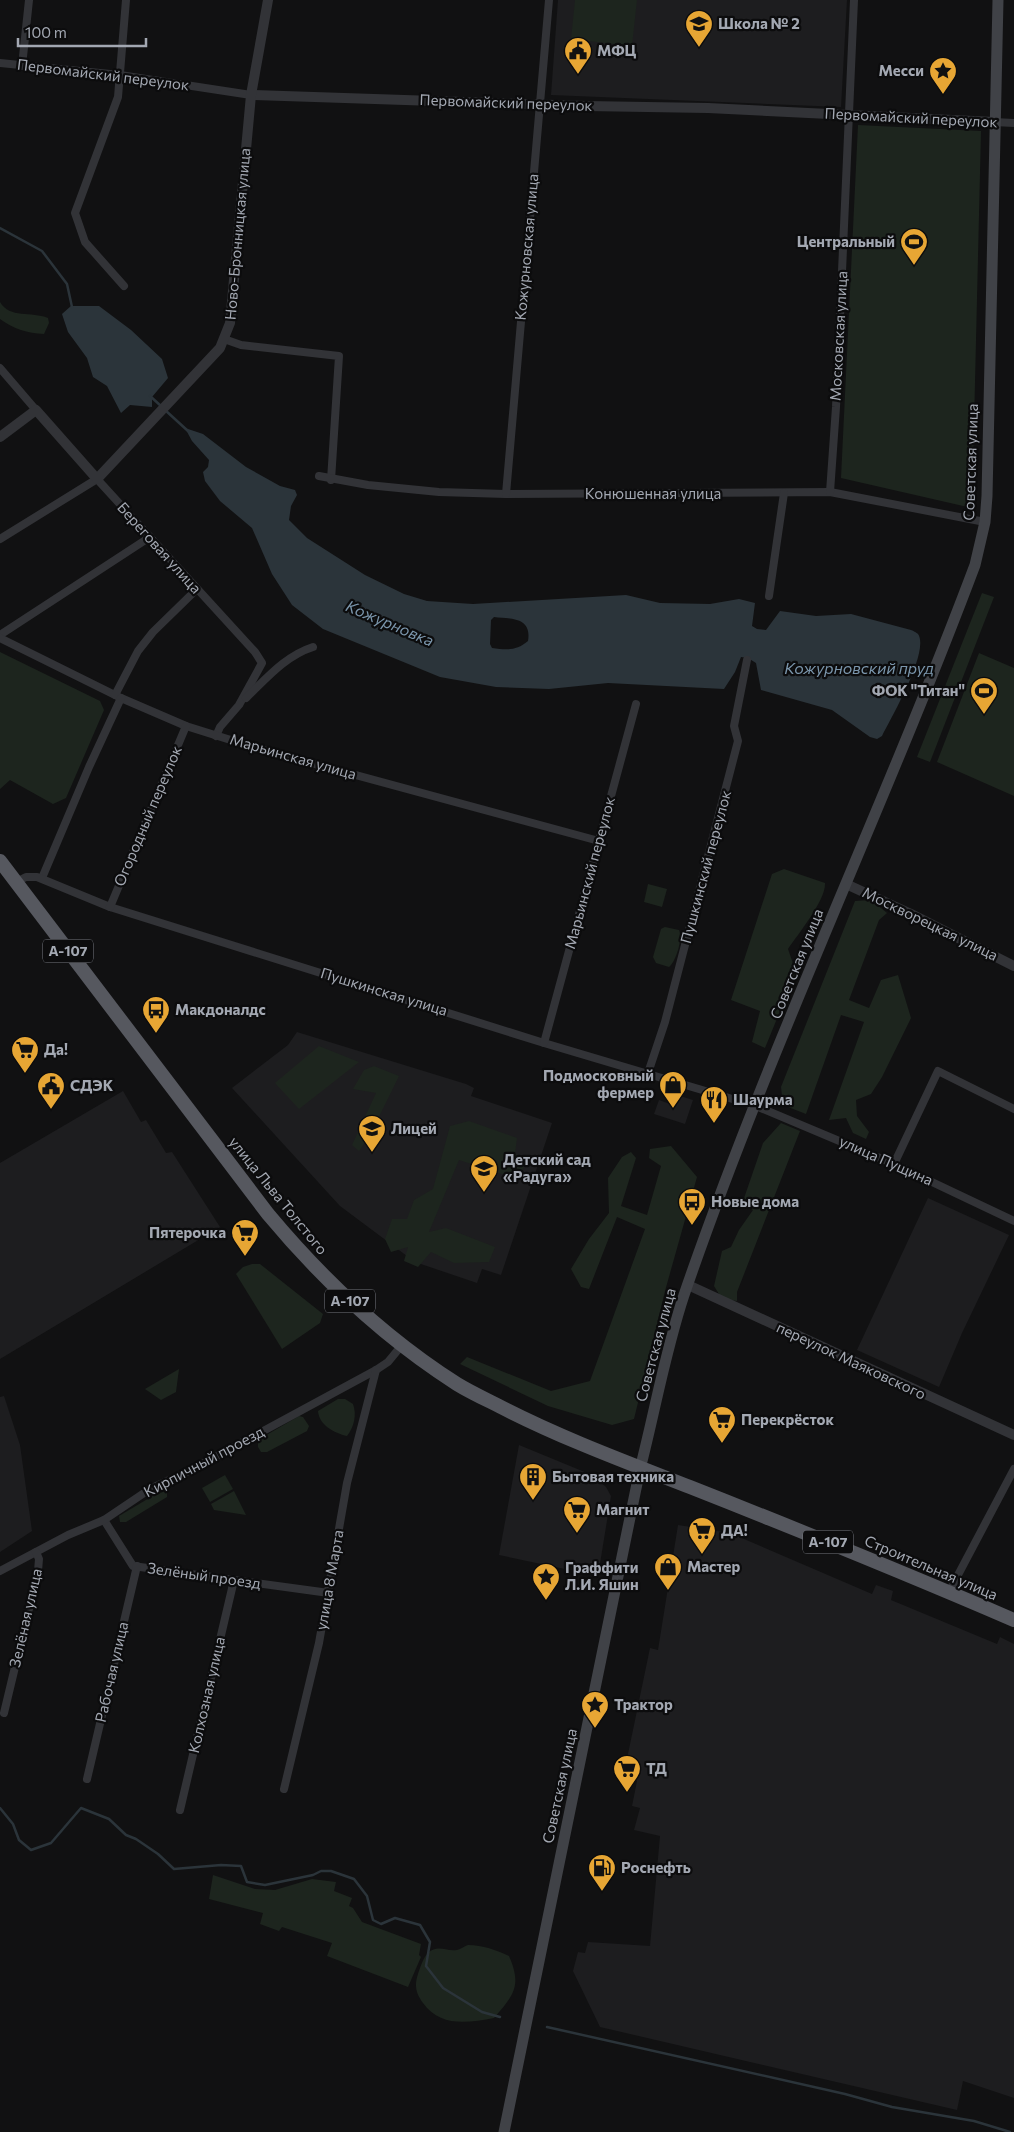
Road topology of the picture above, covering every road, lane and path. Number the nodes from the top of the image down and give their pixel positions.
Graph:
1 (29, 0) edge
2 (126, 0) edge
3 (268, 0) edge
4 (549, 0) edge
5 (854, 0) edge
6 (998, 0) edge
7 (0, 63) edge
8 (22, 66) junction
9 (120, 75) junction
10 (252, 95) junction
11 (539, 104) junction
12 (850, 115) junction
13 (994, 122) junction
14 (1014, 123) edge
15 (124, 286) dead end
16 (224, 340) junction
17 (0, 368) edge
18 (36, 410) junction
19 (0, 438) edge
20 (319, 476) dead end
21 (97, 479) junction
22 (331, 480) junction
23 (830, 492) junction
24 (784, 493) junction
25 (506, 494) junction
26 (985, 522) junction
27 (150, 538) junction
28 (0, 540) edge
29 (196, 590) junction
30 (769, 596) dead end
31 (0, 636) edge
32 (312, 647) dead end
33 (747, 660) dead end
34 (118, 696) junction
35 (636, 704) dead end
36 (239, 705) junction
37 (186, 726) junction
38 (216, 736) junction
39 (599, 841) junction
40 (0, 861) edge
41 (42, 878) junction
42 (16, 882) junction
43 (846, 884) junction
44 (110, 906) junction
45 (1014, 966) edge
46 (544, 1042) junction
47 (648, 1073) junction
48 (756, 1106) junction
49 (1014, 1110) edge
50 (894, 1164) junction
51 (1014, 1222) edge
52 (688, 1284) junction
53 (402, 1345) junction
54 (376, 1370) junction
55 (1014, 1436) edge
56 (640, 1469) junction
57 (1014, 1469) edge
58 (104, 1520) junction
59 (36, 1552) junction
60 (137, 1566) junction
61 (0, 1571) edge
62 (234, 1580) junction
63 (329, 1592) junction
64 (949, 1592) junction
65 (1014, 1620) edge
66 (4, 1714) dead end
67 (87, 1779) dead end
68 (284, 1789) dead end
69 (180, 1810) dead end
70 (504, 2132) edge

1 - 8 street
2 - 9 street
3 - 10 street, Ново-Бронницкая улица
4 - 11 street, Кожурновская улица
5 - 12 street, Московская улица
6 - 13 main road, Советская улица
7 - 8 street, Первомайский переулок
8 - 9 street, Первомайский переулок
9 - 10 street, Первомайский переулок
9 - 15 street
10 - 11 street, Первомайский переулок
10 - 16 street, Ново-Бронницкая улица
11 - 12 street, Первомайский переулок
11 - 25 street, Кожурновская улица
12 - 13 street, Первомайский переулок
12 - 23 street, Московская улица
13 - 14 street, Первомайский переулок
13 - 26 main road, Советская улица
16 - 21 street, Ново-Бронницкая улица
16 - 22 street
17 - 18 street, Береговая улица
18 - 19 street
18 - 21 street, Береговая улица
20 - 22 street, Конюшенная улица
21 - 27 street, Береговая улица
21 - 28 street
22 - 25 street, Конюшенная улица
23 - 24 street, Конюшенная улица
23 - 26 street, Конюшенная улица
24 - 25 street, Конюшенная улица
24 - 30 street
26 - 43 main road, Советская улица
27 - 29 street, Береговая улица
27 - 31 street
29 - 34 street
29 - 36 street, Береговая улица
31 - 34 street, Марьинская улица
32 - 36 street
33 - 47 street, Пушкинский переулок
34 - 37 street, Марьинская улица
34 - 41 street
35 - 39 street, Марьинский переулок
36 - 38 street, Береговая улица
37 - 38 street, Марьинская улица
37 - 44 street, Огородный переулок
38 - 39 street, Марьинская улица
39 - 46 street, Марьинский переулок
40 - 42 highway, улица Льва Толстого / А-107
41 - 42 street, Пушкинская улица
41 - 44 street, Пушкинская улица
42 - 53 highway, улица Льва Толстого / А-107
43 - 45 street, Москворецкая улица
43 - 48 main road, Советская улица
44 - 46 street, Пушкинская улица
46 - 47 street, Пушкинская улица
47 - 48 street, Пушкинская улица
48 - 50 street, улица Пущина
48 - 52 main road, Советская улица
49 - 50 street
50 - 51 street, улица Пущина
52 - 55 street, переулок Маяковского
52 - 56 main road, Советская улица
53 - 54 street, Кирпичный проезд
53 - 56 highway, улица Льва Толстого / А-107
54 - 58 street, Кирпичный проезд
54 - 63 street, улица 8 Марта
56 - 64 highway, Строительная улица / А-107
56 - 70 main road, Советская улица
57 - 64 street
58 - 59 street, Кирпичный проезд
58 - 60 street, Зелёный проезд
59 - 61 street, Кирпичный проезд
59 - 66 street, Зелёная улица
60 - 62 street, Зелёный проезд
60 - 67 street, Рабочая улица
62 - 63 street, Зелёный проезд
62 - 69 street, Колхозная улица
63 - 68 street, улица 8 Марта
64 - 65 highway, Строительная улица / А-107

